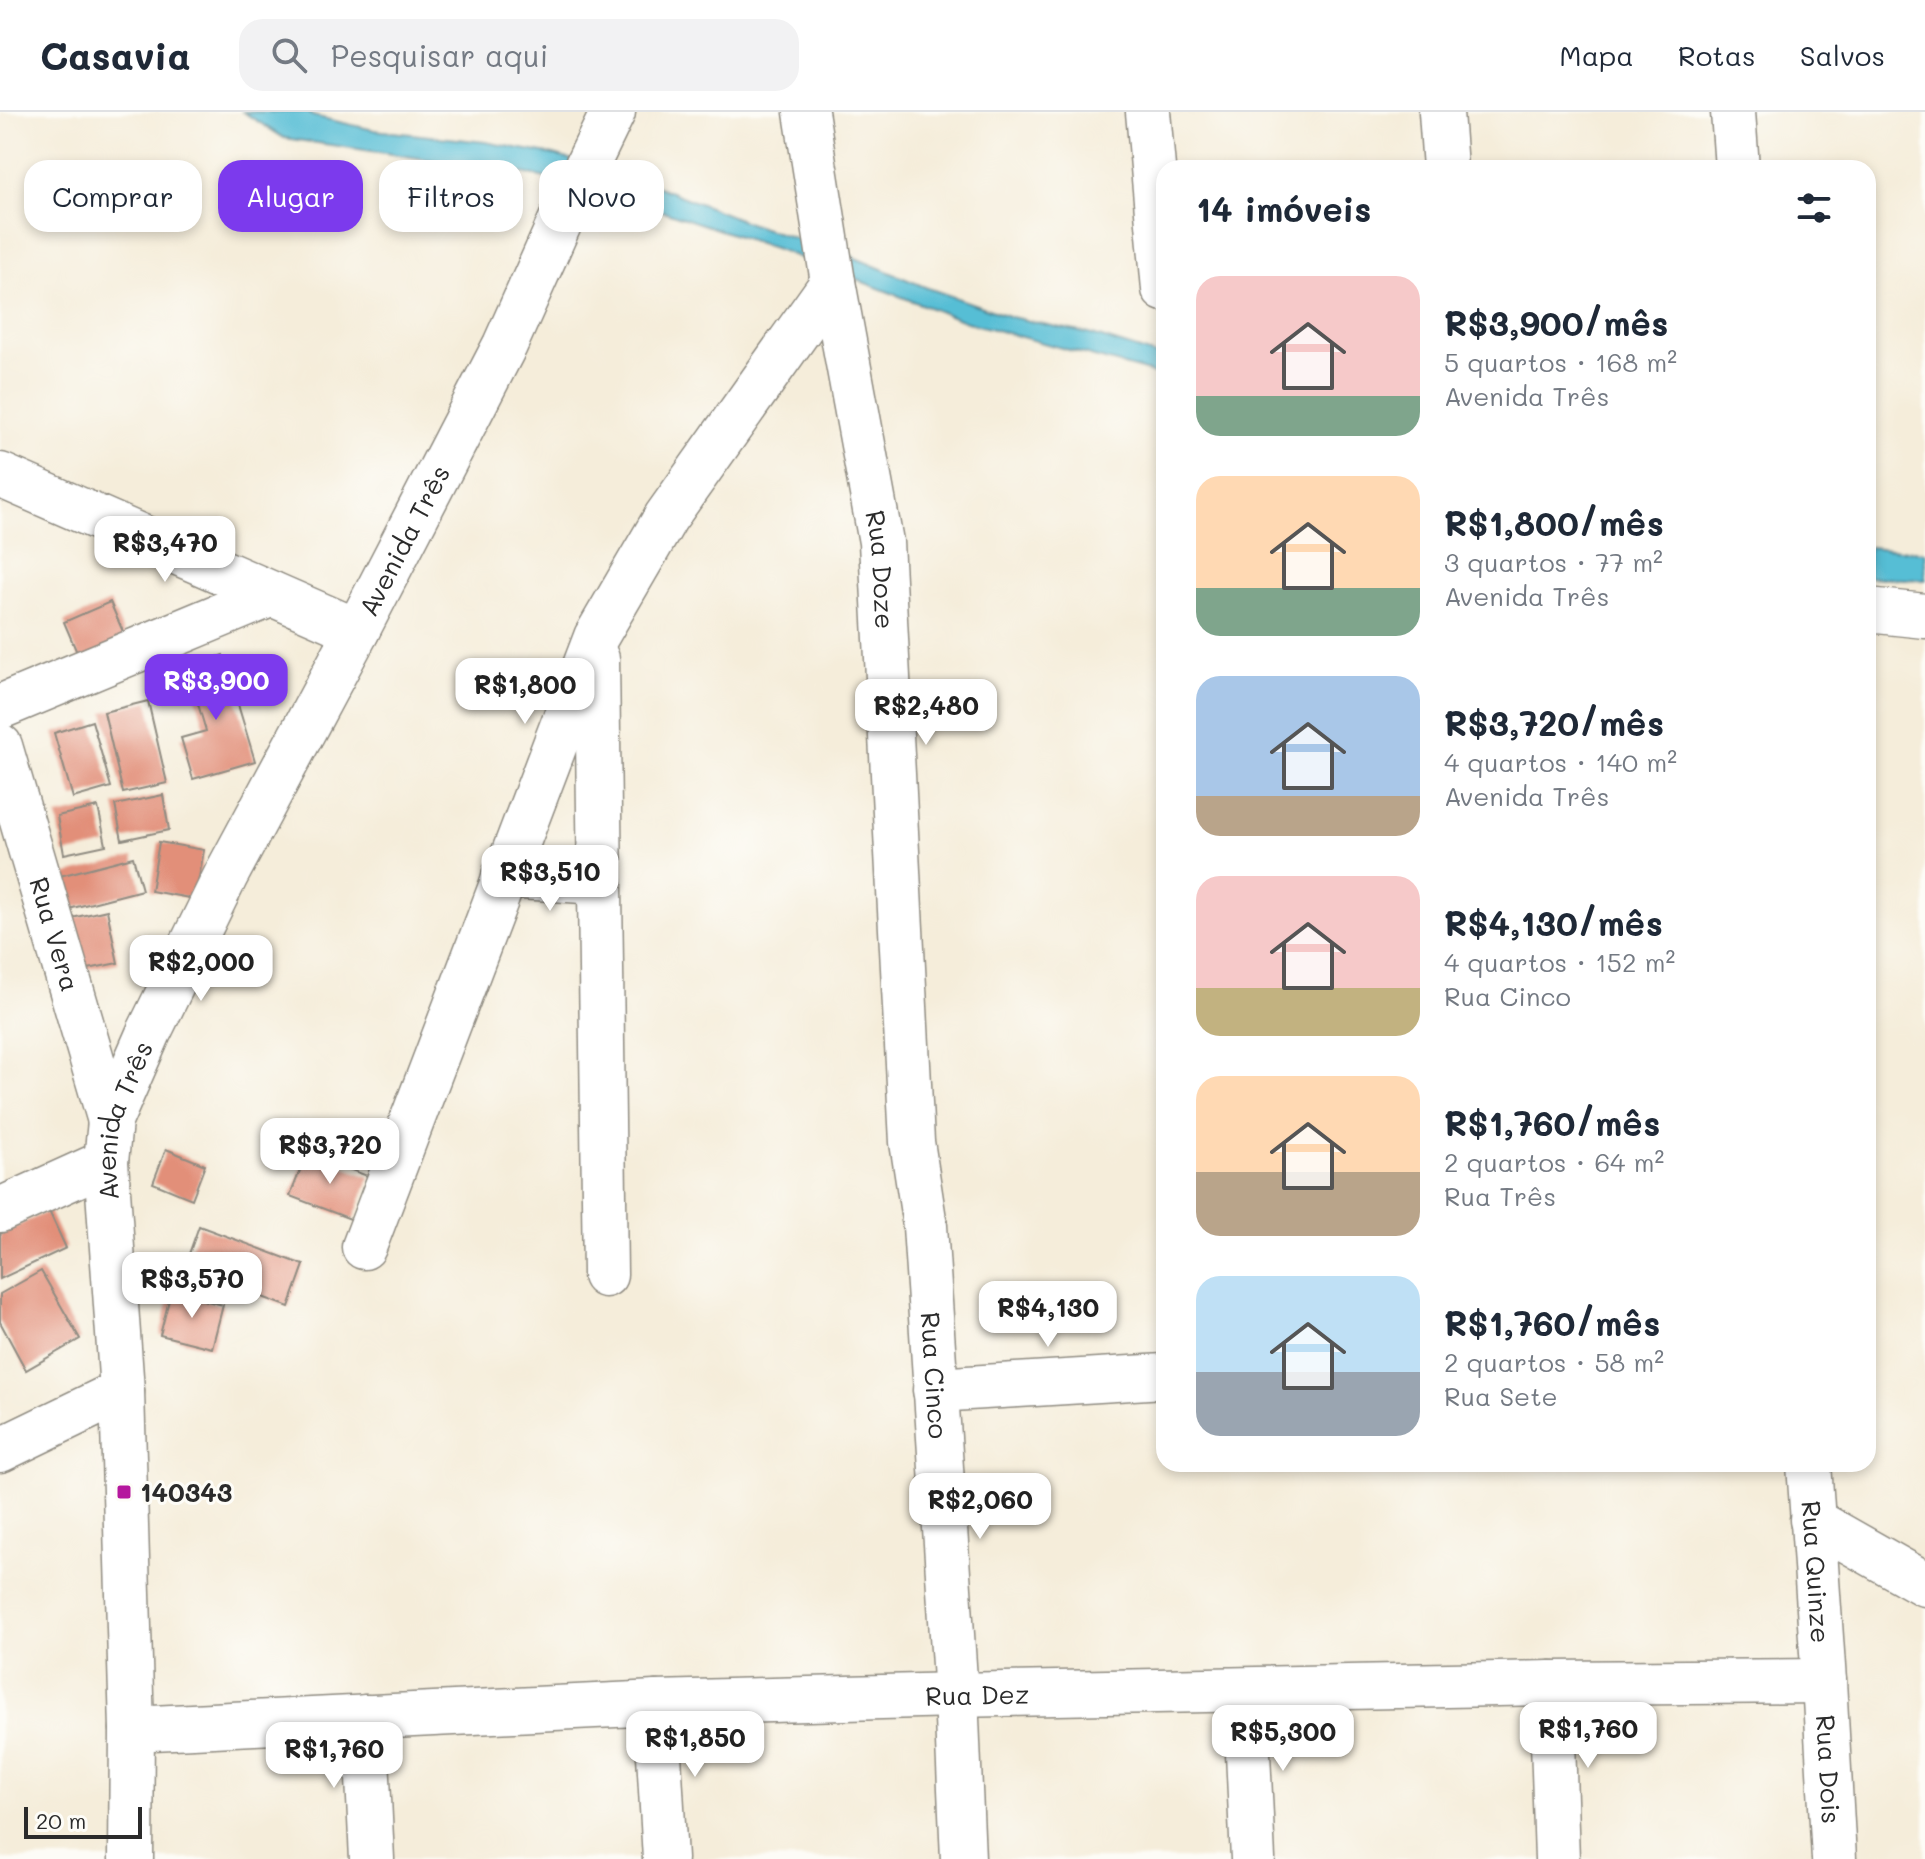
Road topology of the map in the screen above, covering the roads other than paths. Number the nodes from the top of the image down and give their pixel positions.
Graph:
1 (806, 112) edge
2 (1148, 112) edge
3 (1441, 112) edge
4 (1733, 112) edge
5 (610, 117) edge
6 (1444, 160) edge
7 (1736, 160) edge
8 (1156, 200) edge
9 (833, 282) junction
10 (0, 475) edge
11 (272, 594) junction
12 (1876, 611) edge
13 (1925, 616) edge
14 (357, 631) junction
15 (596, 637) junction
16 (0, 707) edge
17 (0, 746) edge
18 (504, 876) junction
19 (600, 882) junction
20 (108, 1142) junction
21 (0, 1210) edge
22 (925, 1226) joint
23 (364, 1247) dead end
24 (605, 1275) dead end
25 (1156, 1376) edge
26 (935, 1390) junction
27 (122, 1391) junction
28 (0, 1450) edge
29 (1809, 1472) edge
30 (1812, 1520) junction
31 (1925, 1584) edge
32 (1824, 1681) junction
33 (1551, 1683) junction
34 (1245, 1690) junction
35 (956, 1695) junction
36 (656, 1703) junction
37 (365, 1717) junction
38 (132, 1729) junction
39 (131, 1859) edge
40 (372, 1859) edge
41 (665, 1859) edge
42 (963, 1859) edge
43 (1253, 1859) edge
44 (1557, 1859) edge
45 (1834, 1859) edge

1 - 9 street, Rua Doze
2 - 8 street
3 - 6 street
4 - 7 street
5 - 14 street, Avenida Três
9 - 15 street
9 - 22 street, Rua Doze
10 - 11 street
11 - 14 street
11 - 16 street
12 - 13 street
14 - 20 street, Avenida Três
15 - 18 street
15 - 19 street
17 - 20 street, Rua Vera
18 - 19 street
18 - 23 street
19 - 24 street
20 - 21 street
20 - 27 street, Avenida Três
22 - 26 street, Rua Cinco
25 - 26 street
26 - 35 street, Rua Cinco
27 - 28 street
27 - 38 street, Avenida Três
29 - 30 street, Rua Quinze
30 - 31 street
30 - 32 street, Rua Quinze
32 - 33 street, Rua Dez
32 - 45 street, Rua Dois
33 - 34 street, Rua Dez
33 - 44 street
34 - 35 street, Rua Dez
34 - 43 street
35 - 36 street, Rua Dez
35 - 42 street, Rua Cinco
36 - 37 street, Rua Dez
36 - 41 street
37 - 38 street, Rua Dez
37 - 40 street
38 - 39 street, Avenida Três

